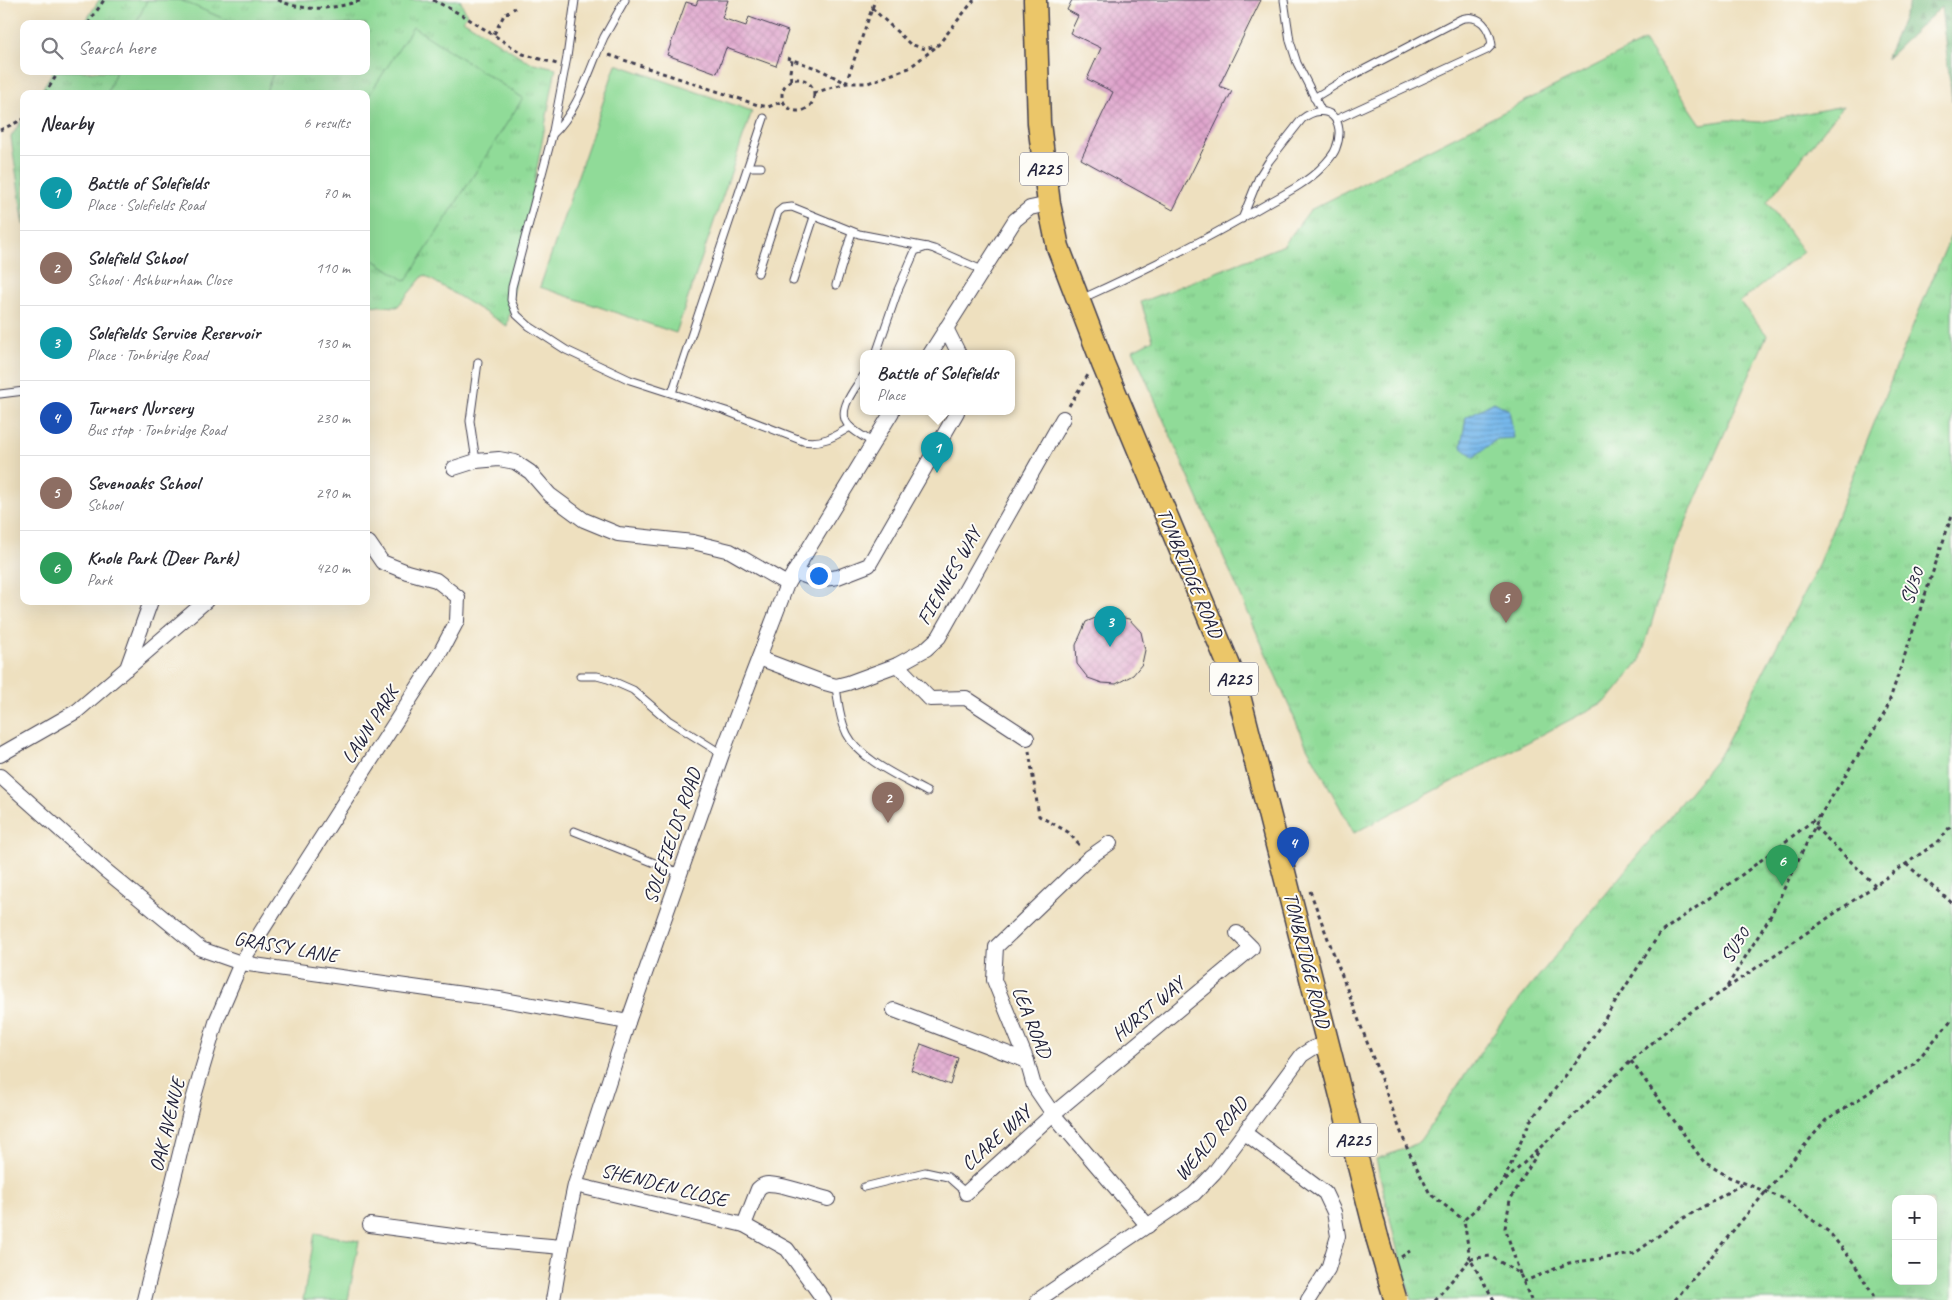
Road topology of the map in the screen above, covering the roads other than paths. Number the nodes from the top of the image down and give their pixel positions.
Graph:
1 (575, 0) edge
2 (625, 0) edge
3 (1035, 0) edge
4 (1284, 0) edge
5 (1314, 98) junction
6 (1322, 110) junction
7 (764, 118) dead end
8 (1337, 119) junction
9 (552, 136) junction
10 (761, 166) dead end
11 (749, 167) junction
12 (1048, 204) junction
13 (814, 217) junction
14 (1242, 219) junction
15 (852, 232) junction
16 (927, 248) junction
17 (982, 270) junction
18 (758, 273) dead end
19 (793, 281) dead end
20 (836, 285) dead end
21 (1078, 300) junction
22 (946, 328) junction
23 (877, 350) edge
24 (932, 350) edge
25 (957, 350) edge
26 (478, 362) dead end
27 (860, 381) edge
28 (20, 392) edge
29 (672, 393) junction
30 (0, 394) edge
31 (890, 415) edge
32 (955, 415) edge
33 (1063, 418) road end
34 (850, 427) junction
35 (872, 442) junction
36 (476, 461) junction
37 (454, 468) dead end
38 (370, 544) edge
39 (790, 578) junction
40 (150, 605) edge
41 (201, 605) edge
42 (758, 658) junction
43 (897, 665) junction
44 (127, 668) junction
45 (580, 676) dead end
46 (836, 686) junction
47 (1027, 738) road end
48 (722, 754) junction
49 (0, 755) edge
50 (0, 776) edge
51 (927, 792) dead end
52 (574, 831) dead end
53 (1110, 843) dead end
54 (680, 873) junction
55 (1237, 933) dead end
56 (241, 963) junction
57 (894, 1010) dead end
58 (628, 1022) junction
59 (1328, 1043) junction
60 (1028, 1061) junction
61 (1053, 1114) junction
62 (1245, 1133) junction
63 (576, 1185) junction
64 (864, 1186) dead end
65 (966, 1193) joint
66 (828, 1199) dead end
67 (370, 1225) dead end
68 (744, 1225) junction
69 (1148, 1226) junction
70 (562, 1247) junction
71 (1395, 1299) edge
72 (144, 1300) edge
73 (553, 1300) edge
74 (824, 1300) edge
75 (1038, 1300) edge
76 (1308, 1300) edge

1 - 9 lane
2 - 9 lane
3 - 12 main road, TONBRIDGE ROAD / A225
4 - 5 lane
5 - 6 lane
5 - 8 lane
6 - 8 lane
6 - 14 lane
7 - 11 lane
8 - 14 lane
9 - 29 lane
10 - 11 lane
11 - 29 lane
12 - 17 street
12 - 21 main road, TONBRIDGE ROAD / A225
13 - 15 lane
13 - 18 lane
13 - 19 lane
14 - 21 lane
15 - 16 lane
15 - 20 lane
16 - 17 lane
16 - 23 lane
17 - 22 street
21 - 59 main road, TONBRIDGE ROAD / A225
22 - 24 street
22 - 25 street
26 - 36 lane
27 - 34 lane
28 - 30 lane
29 - 34 lane
31 - 35 street, SOLEFIELDS ROAD
32 - 39 street
33 - 43 street, FIENNES WAY
34 - 35 lane
35 - 39 street, SOLEFIELDS ROAD
36 - 37 street
36 - 39 street
38 - 56 street, LAWN PARK
39 - 42 street, SOLEFIELDS ROAD
40 - 44 street
41 - 44 street
42 - 46 street
42 - 48 street, SOLEFIELDS ROAD
43 - 46 street, FIENNES WAY
43 - 47 street
44 - 49 street
45 - 48 lane
46 - 51 lane
48 - 54 street, SOLEFIELDS ROAD
50 - 56 street, GRASSY LANE
52 - 54 lane
53 - 60 street, LEA ROAD
54 - 58 street, SOLEFIELDS ROAD
55 - 61 street, HURST WAY
56 - 58 street, GRASSY LANE
56 - 72 street, OAK AVENUE
57 - 60 street
58 - 63 street, SOLEFIELDS ROAD
59 - 62 street, WEALD ROAD
59 - 71 main road, TONBRIDGE ROAD / A225, bridge
60 - 61 street, LEA ROAD
61 - 65 street, CLARE WAY
61 - 69 street, LEA ROAD
62 - 69 street, WEALD ROAD
62 - 76 street
63 - 68 street, SHENDEN CLOSE
63 - 70 street, SOLEFIELDS ROAD
64 - 65 lane
66 - 68 street, SHENDEN CLOSE
67 - 70 street
68 - 74 street, SHENDEN CLOSE
69 - 75 street, WEALD ROAD
70 - 73 street, SOLEFIELDS ROAD

